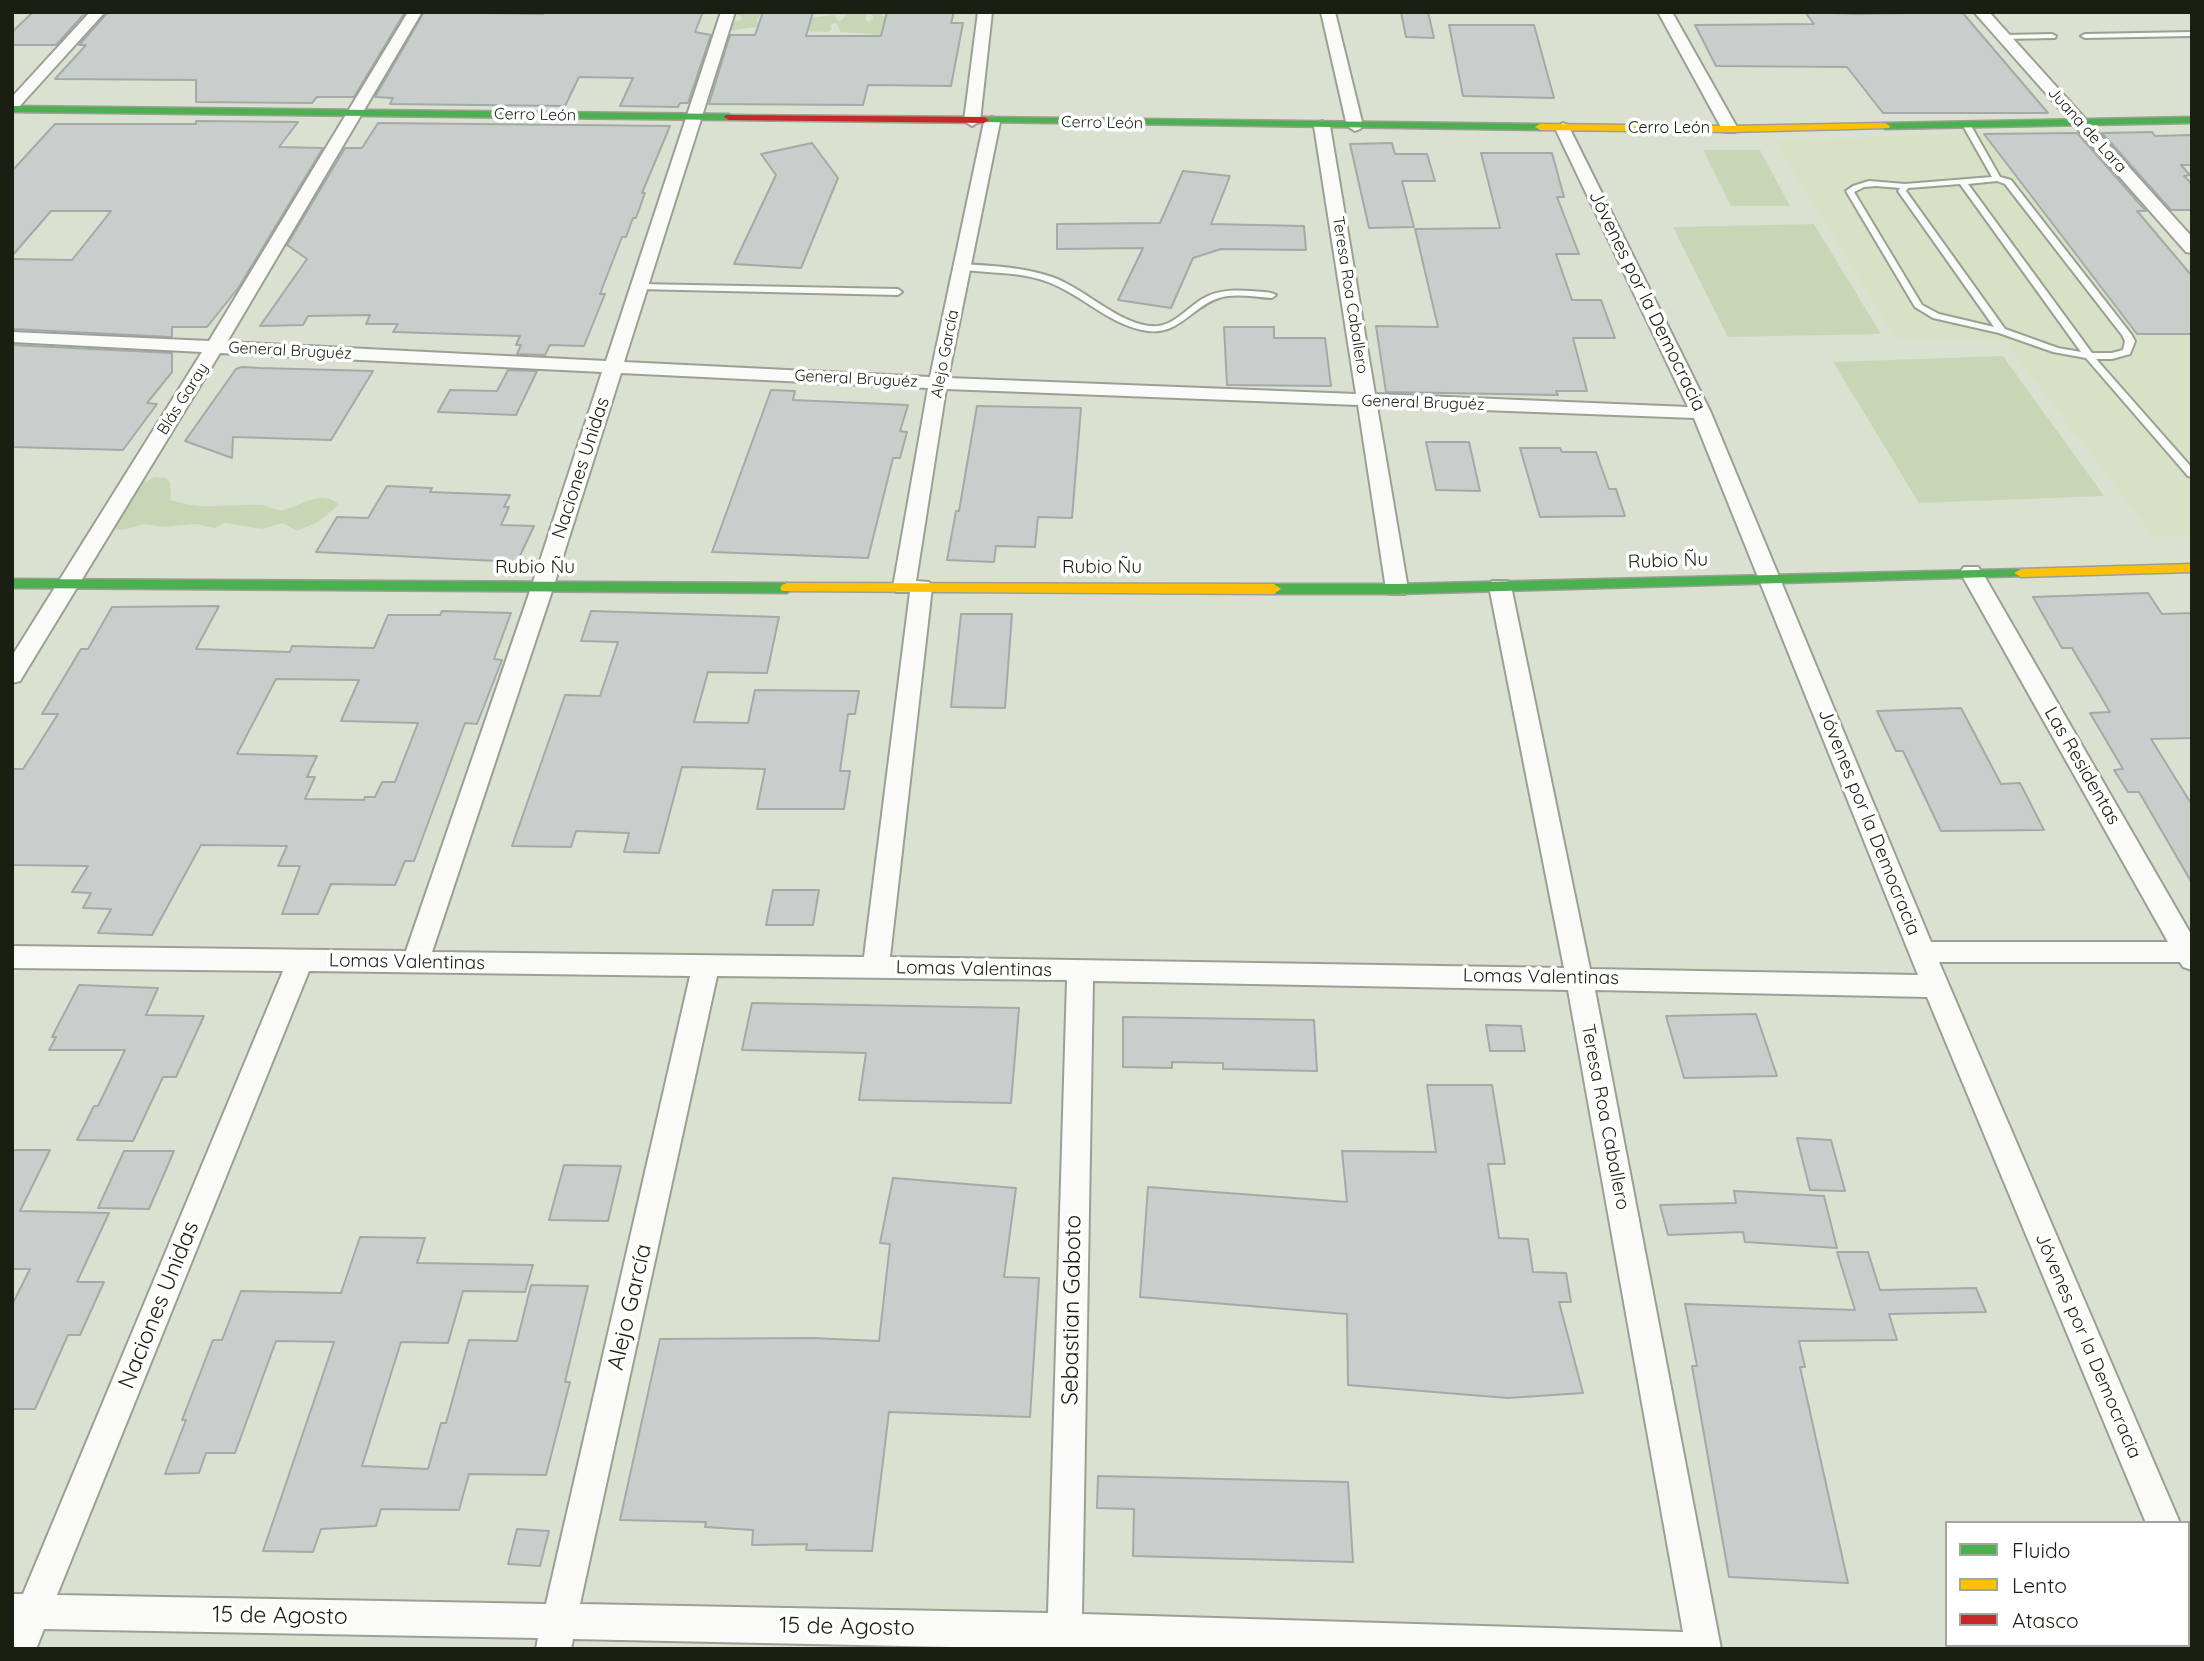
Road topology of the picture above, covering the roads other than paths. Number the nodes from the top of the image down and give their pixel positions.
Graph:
1 (98, 12) edge
2 (415, 12) edge
3 (728, 12) edge
4 (985, 12) edge
5 (1328, 12) edge
6 (1665, 12) edge
7 (1981, 12) edge
8 (2192, 34) edge
9 (2052, 36) dead end
10 (2085, 36) dead end
11 (2004, 37) junction
12 (12, 108) edge
13 (354, 113) junction
14 (695, 117) junction
15 (2192, 120) edge
16 (972, 121) junction
17 (992, 122) junction
18 (2081, 122) junction
19 (1966, 124) junction
20 (1322, 126) junction
21 (1354, 126) junction
22 (1563, 128) junction
23 (1730, 129) junction
24 (1997, 179) junction
25 (1963, 183) junction
26 (1905, 186) junction
27 (2192, 248) edge
28 (962, 267) junction
29 (640, 287) junction
30 (898, 292) dead end
31 (1272, 295) dead end
32 (2002, 331) junction
33 (12, 337) edge
34 (215, 348) junction
35 (2089, 356) junction
36 (614, 366) junction
37 (938, 383) junction
38 (1368, 401) junction
39 (1701, 413) junction
40 (2192, 474) edge
41 (2192, 568) edge
42 (1971, 572) junction
43 (1770, 579) junction
44 (12, 583) edge
45 (69, 583) junction
46 (1500, 586) junction
47 (912, 587) junction
48 (542, 588) junction
49 (1397, 589) junction
50 (12, 675) edge
51 (1922, 952) junction
52 (2190, 954) edge
53 (12, 957) edge
54 (300, 961) junction
55 (415, 962) junction
56 (706, 965) junction
57 (876, 968) junction
58 (1080, 970) junction
59 (1579, 978) junction
60 (1936, 986) junction
61 (2162, 1521) edge
62 (23, 1611) edge
63 (556, 1635) edge
64 (1064, 1640) edge
65 (18, 1649) edge
66 (1682, 1649) edge
67 (1704, 1649) edge

1 - 12 street
2 - 13 street, Blás Garay
3 - 14 street, Naciones Unidas
4 - 16 street
5 - 21 street
6 - 23 street
7 - 11 street, Juana de Lara
8 - 10 lane
9 - 11 lane
11 - 18 street, Juana de Lara
12 - 13 street, Cerro León
13 - 14 street, Cerro León
13 - 34 street, Blás Garay
14 - 16 street, Cerro León
14 - 29 street, Naciones Unidas
15 - 18 street, Cerro León
16 - 17 street, Cerro León
17 - 20 street, Cerro León
17 - 28 street, Alejo García
18 - 19 street, Cerro León
18 - 27 street, Juana de Lara
19 - 23 street, Cerro León
19 - 24 lane
20 - 21 street, Cerro León
20 - 38 street, Teresa Roa Caballero
21 - 22 street, Cerro León
22 - 23 street, Cerro León
22 - 39 street, Jóvenes por la Democracia
24 - 25 lane
24 - 35 lane
25 - 26 lane
25 - 35 lane
26 - 32 lane
26 - 32 lane
28 - 31 lane
28 - 37 street, Alejo García
29 - 30 lane
29 - 36 street, Naciones Unidas
32 - 35 lane
33 - 34 street, General Bruguéz
34 - 36 street, General Bruguéz
34 - 45 street, Blás Garay
35 - 40 lane
36 - 37 street, General Bruguéz
36 - 48 street, Naciones Unidas
37 - 38 street, General Bruguéz
37 - 47 street, Alejo García
38 - 39 street, General Bruguéz
38 - 49 street, Teresa Roa Caballero
39 - 43 street, Jóvenes por la Democracia
41 - 42 street, Rubio Ñu
42 - 43 street, Rubio Ñu
42 - 52 street, Las Residentas
43 - 46 street, Rubio Ñu
43 - 51 street, Jóvenes por la Democracia
44 - 45 street, Rubio Ñu
45 - 48 street, Rubio Ñu
45 - 50 street, Blás Garay
46 - 49 street, Rubio Ñu
46 - 59 street, Teresa Roa Caballero
47 - 48 street, Rubio Ñu
47 - 49 street, Rubio Ñu
47 - 57 street, Alejo García
48 - 55 street, Naciones Unidas
51 - 52 street
51 - 60 street, Jóvenes por la Democracia
53 - 54 street, Lomas Valentinas
54 - 55 street, Lomas Valentinas
54 - 62 street, Naciones Unidas
55 - 56 street, Lomas Valentinas
56 - 57 street, Lomas Valentinas
56 - 63 street, Alejo García
57 - 58 street, Lomas Valentinas
58 - 59 street, Lomas Valentinas
58 - 64 street, Sebastian Gaboto
59 - 60 street, Lomas Valentinas
59 - 67 street, Teresa Roa Caballero
60 - 61 street, Jóvenes por la Democracia
62 - 63 street, 15 de Agosto
62 - 65 street, Naciones Unidas
63 - 64 street, 15 de Agosto
64 - 66 street, 15 de Agosto

